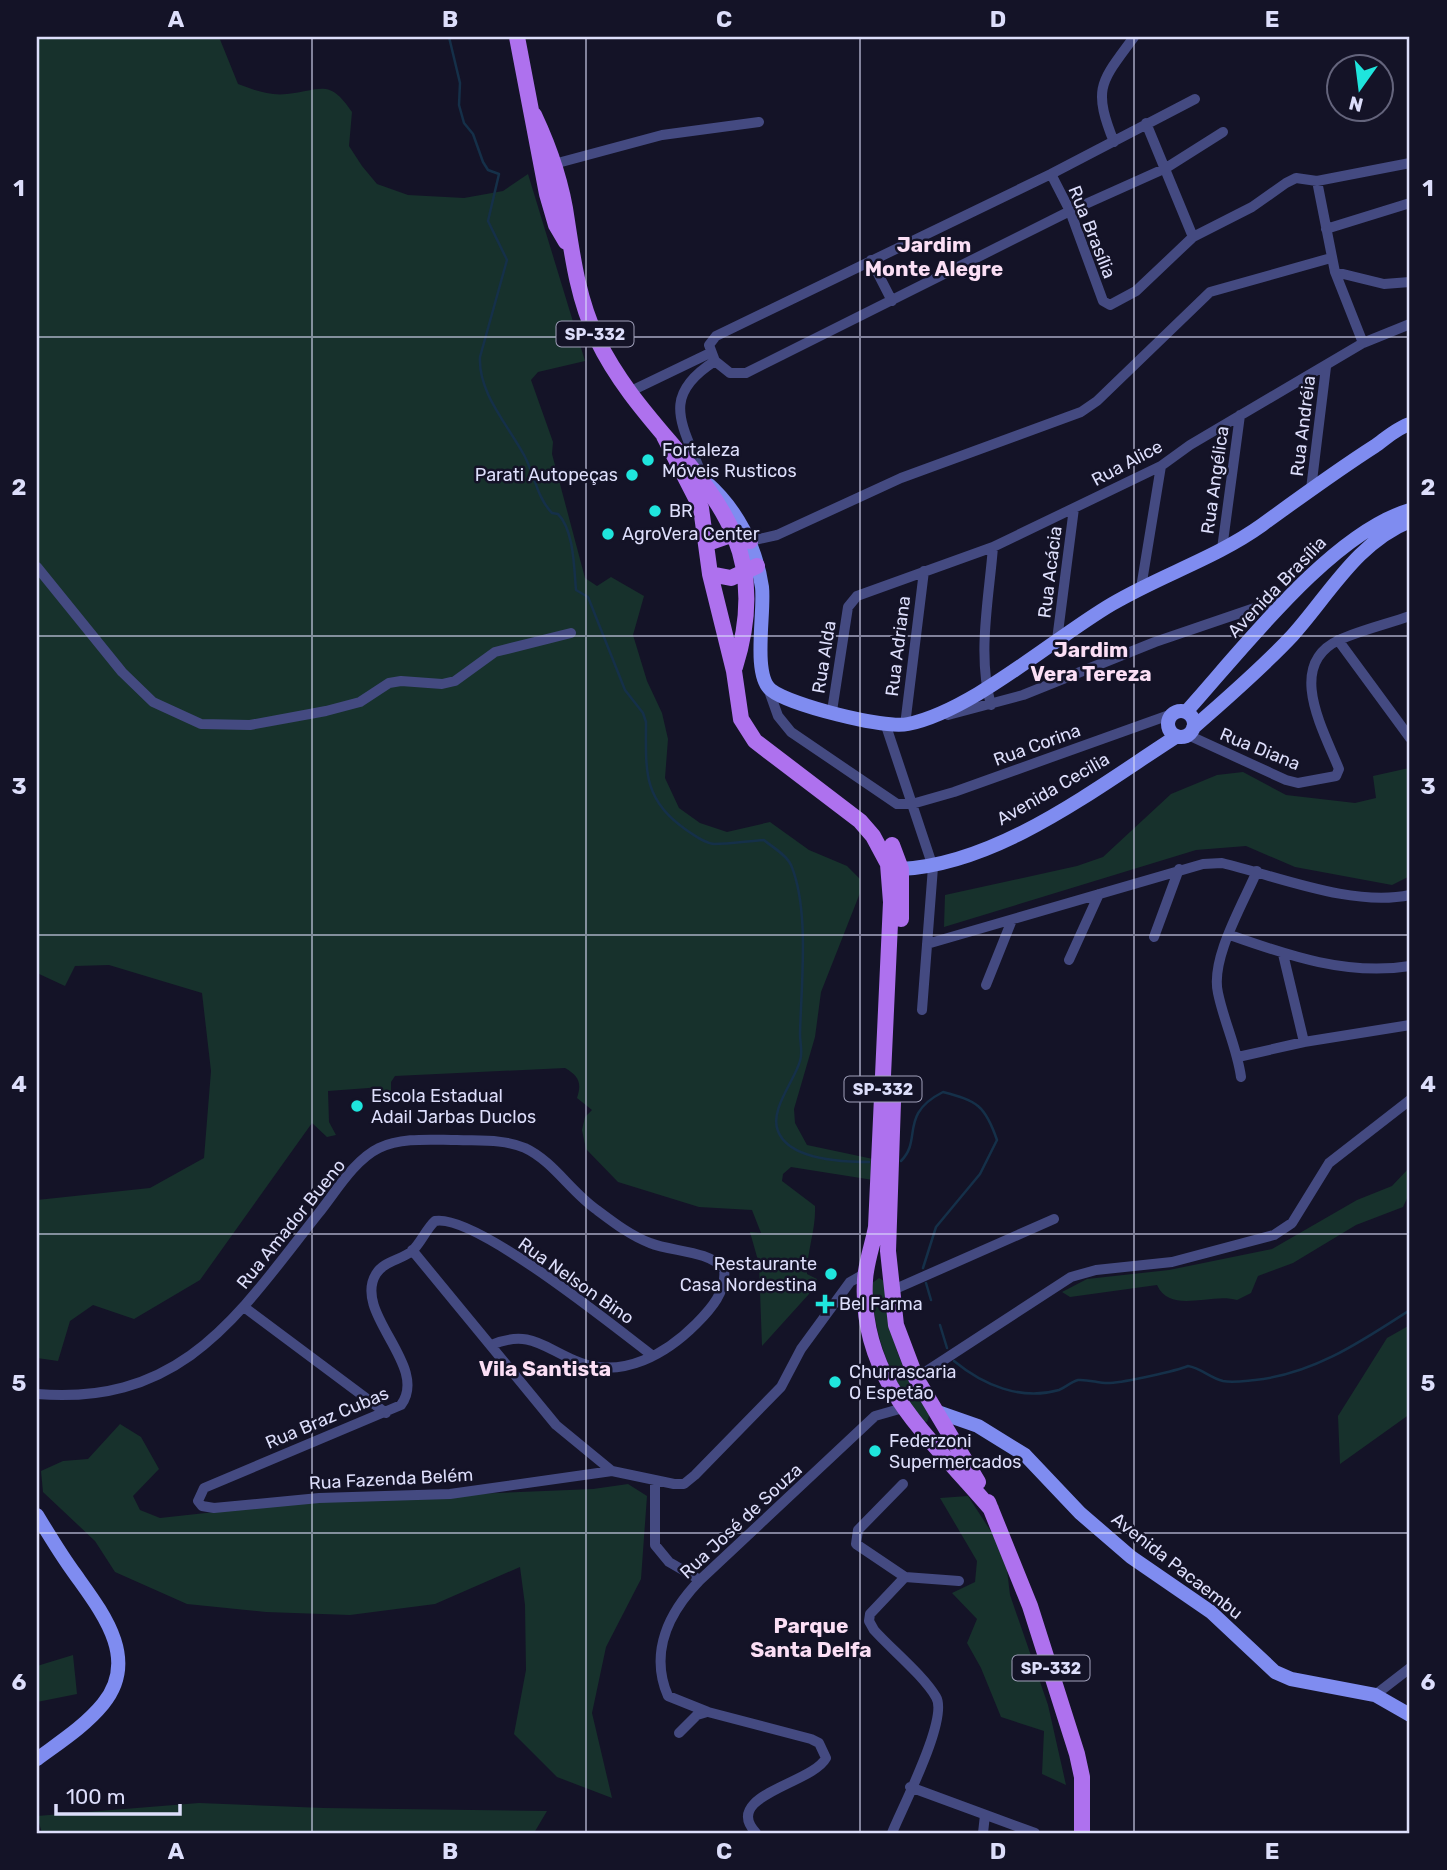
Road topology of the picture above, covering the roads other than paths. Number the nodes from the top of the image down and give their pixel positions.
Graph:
1 (517, 37) edge
2 (1134, 37) edge
3 (1195, 99) dead end
4 (534, 115) junction
5 (759, 122) dead end
6 (1146, 122) junction
7 (1223, 132) dead end
8 (1114, 142) junction
9 (1410, 163) edge
10 (554, 164) junction
11 (1166, 168) junction
12 (1051, 174) junction
13 (1317, 181) junction
14 (1410, 202) edge
15 (1070, 211) junction
16 (1326, 229) junction
17 (1193, 236) junction
18 (569, 248) junction
19 (1331, 258) junction
20 (871, 260) junction
21 (1335, 272) junction
22 (1410, 282) edge
23 (892, 301) junction
24 (1410, 324) edge
25 (1363, 344) junction
26 (712, 357) junction
27 (1326, 367) junction
28 (631, 391) junction
29 (1240, 415) junction
30 (1409, 424) edge
31 (664, 436) junction
32 (1161, 466) junction
33 (703, 478) junction
34 (1311, 489) junction
35 (1074, 508) junction
36 (1410, 510) edge
37 (1410, 521) edge
38 (743, 539) junction
39 (708, 544) junction
40 (993, 547) junction
41 (1222, 549) junction
42 (37, 567) edge
43 (751, 569) junction
44 (924, 571) junction
45 (710, 574) junction
46 (1141, 588) junction
47 (1293, 595) junction
48 (848, 607) joint
49 (1410, 615) edge
50 (571, 633) dead end
51 (1057, 640) junction
52 (1338, 640) junction
53 (734, 671) junction
54 (767, 687) junction
55 (986, 688) junction
56 (991, 705) junction
57 (832, 711) junction
58 (1179, 713) junction
59 (923, 720) junction
60 (905, 725) junction
61 (886, 726) junction
62 (1186, 733) junction
63 (1410, 738) edge
64 (803, 776) junction
65 (912, 804) junction
66 (933, 867) junction
67 (901, 869) junction
68 (1179, 869) junction
69 (1257, 872) junction
70 (1099, 894) junction
71 (1410, 895) edge
72 (1012, 920) junction
73 (1230, 935) junction
74 (1154, 937) dead end
75 (927, 944) junction
76 (1283, 954) junction
77 (1069, 960) dead end
78 (1410, 967) edge
79 (986, 985) dead end
80 (922, 1010) dead end
81 (1410, 1025) edge
82 (1304, 1042) junction
83 (1238, 1057) junction
84 (1241, 1077) dead end
85 (1410, 1100) edge
86 (1054, 1219) dead end
87 (412, 1250) junction
88 (866, 1273) junction
89 (892, 1283) junction
90 (244, 1307) junction
91 (491, 1345) junction
92 (653, 1356) junction
93 (916, 1378) junction
94 (37, 1395) edge
95 (903, 1408) junction
96 (938, 1412) junction
97 (386, 1413) junction
98 (920, 1426) junction
99 (963, 1426) junction
100 (612, 1471) junction
101 (655, 1481) junction
102 (903, 1484) dead end
103 (214, 1508) joint
104 (990, 1509) junction
105 (37, 1515) edge
106 (905, 1577) junction
107 (700, 1580) junction
108 (959, 1581) dead end
109 (1410, 1668) edge
110 (1375, 1695) junction
111 (708, 1712) junction
112 (1410, 1715) edge
113 (679, 1733) dead end
114 (37, 1759) edge
115 (911, 1787) junction
116 (985, 1815) junction
117 (755, 1833) edge
118 (892, 1833) edge
119 (982, 1833) edge
120 (1035, 1833) edge
121 (1082, 1833) edge

1 - 4 main road, SP-332
2 - 8 street
3 - 6 street
4 - 10 main road, SP-332
4 - 18 main road, SP-332
5 - 10 street
6 - 8 street
6 - 11 street
7 - 11 street
8 - 12 street
9 - 13 street
10 - 18 main road, SP-332
11 - 15 street
11 - 17 street
12 - 15 street, Rua Brasília
12 - 20 street
13 - 16 street
13 - 17 street
14 - 16 street
15 - 17 street, Rua Brasília
15 - 23 street
16 - 19 street
18 - 28 main road, SP-332
19 - 21 street
19 - 38 street
20 - 23 street
20 - 26 street
21 - 22 street
21 - 25 street
23 - 26 street
24 - 25 street, Rua Alice
25 - 27 street, Rua Alice
26 - 28 street
26 - 33 street
27 - 29 street, Rua Alice
27 - 34 street, Rua Andréia
28 - 31 main road, SP-332
29 - 32 street, Rua Alice
29 - 41 street, Rua Angélica
30 - 34 street
31 - 33 main road, SP-332
31 - 39 main road, SP-332
32 - 35 street, Rua Alice
32 - 46 street
33 - 38 main road, SP-332
34 - 41 street
35 - 40 street, Rua Alice
35 - 51 street, Rua Acácia
36 - 47 street, Avenida Brasília
37 - 62 street
38 - 39 main road
38 - 43 main road, SP-332
39 - 45 main road, SP-332
40 - 44 street, Rua Alice
40 - 55 street
41 - 46 street
42 - 50 street
43 - 45 main road
43 - 53 main road, SP-332
43 - 54 street
44 - 48 street, Rua Alice
44 - 60 street, Rua Adriana
45 - 53 main road, SP-332
46 - 51 street
47 - 56 street
47 - 58 street, Avenida Brasília
48 - 57 street, Rua Alda
49 - 52 street
51 - 55 street
52 - 62 street, Rua Diana
52 - 63 street
53 - 64 main road, SP-332
54 - 57 street
54 - 65 street
55 - 56 street
55 - 59 street
56 - 59 street
57 - 61 street
58 - 62 street
58 - 62 street
58 - 65 street, Rua Corina
59 - 60 street
60 - 61 street
61 - 65 street
62 - 66 street, Avenida Cecilia
64 - 67 main road, SP-332
64 - 88 main road, SP-332
65 - 66 street
66 - 67 street, Avenida Cecilia
66 - 75 street
67 - 89 main road, SP-332
68 - 69 street
68 - 70 street
68 - 74 street
69 - 71 street
69 - 73 street
70 - 72 street
70 - 77 street
72 - 75 street
72 - 79 street
73 - 76 street
73 - 83 street
75 - 80 street
76 - 78 street
76 - 82 street
81 - 82 street
82 - 83 street
83 - 84 street
85 - 93 street
86 - 89 street
87 - 91 street
87 - 92 street, Rua Nelson Bino
87 - 97 street, Rua Braz Cubas
88 - 89 main road
88 - 95 main road, SP-332
88 - 101 street
89 - 93 main road, SP-332
90 - 92 street, Rua Amador Bueno
90 - 94 street, Rua Amador Bueno
90 - 97 street
91 - 92 street, Rua Amador Bueno
91 - 100 street
93 - 96 main road, SP-332
95 - 98 main road, SP-332
95 - 107 street, Rua José de Souza
96 - 98 main road
96 - 99 main road, SP-332
96 - 99 street, Avenida Pacaembu
97 - 103 street, Rua Braz Cubas
98 - 99 main road
98 - 104 main road, SP-332
99 - 104 main road, SP-332
99 - 110 street, Avenida Pacaembu
100 - 101 street
100 - 103 street, Rua Fazenda Belém
101 - 107 street
102 - 106 street
104 - 121 main road, SP-332
105 - 114 street
106 - 108 street
106 - 115 street
107 - 111 street, Rua José de Souza
109 - 110 street
110 - 112 street, Avenida Pacaembu
111 - 113 street
111 - 117 street
115 - 116 street
115 - 118 street
116 - 119 street
116 - 120 street

